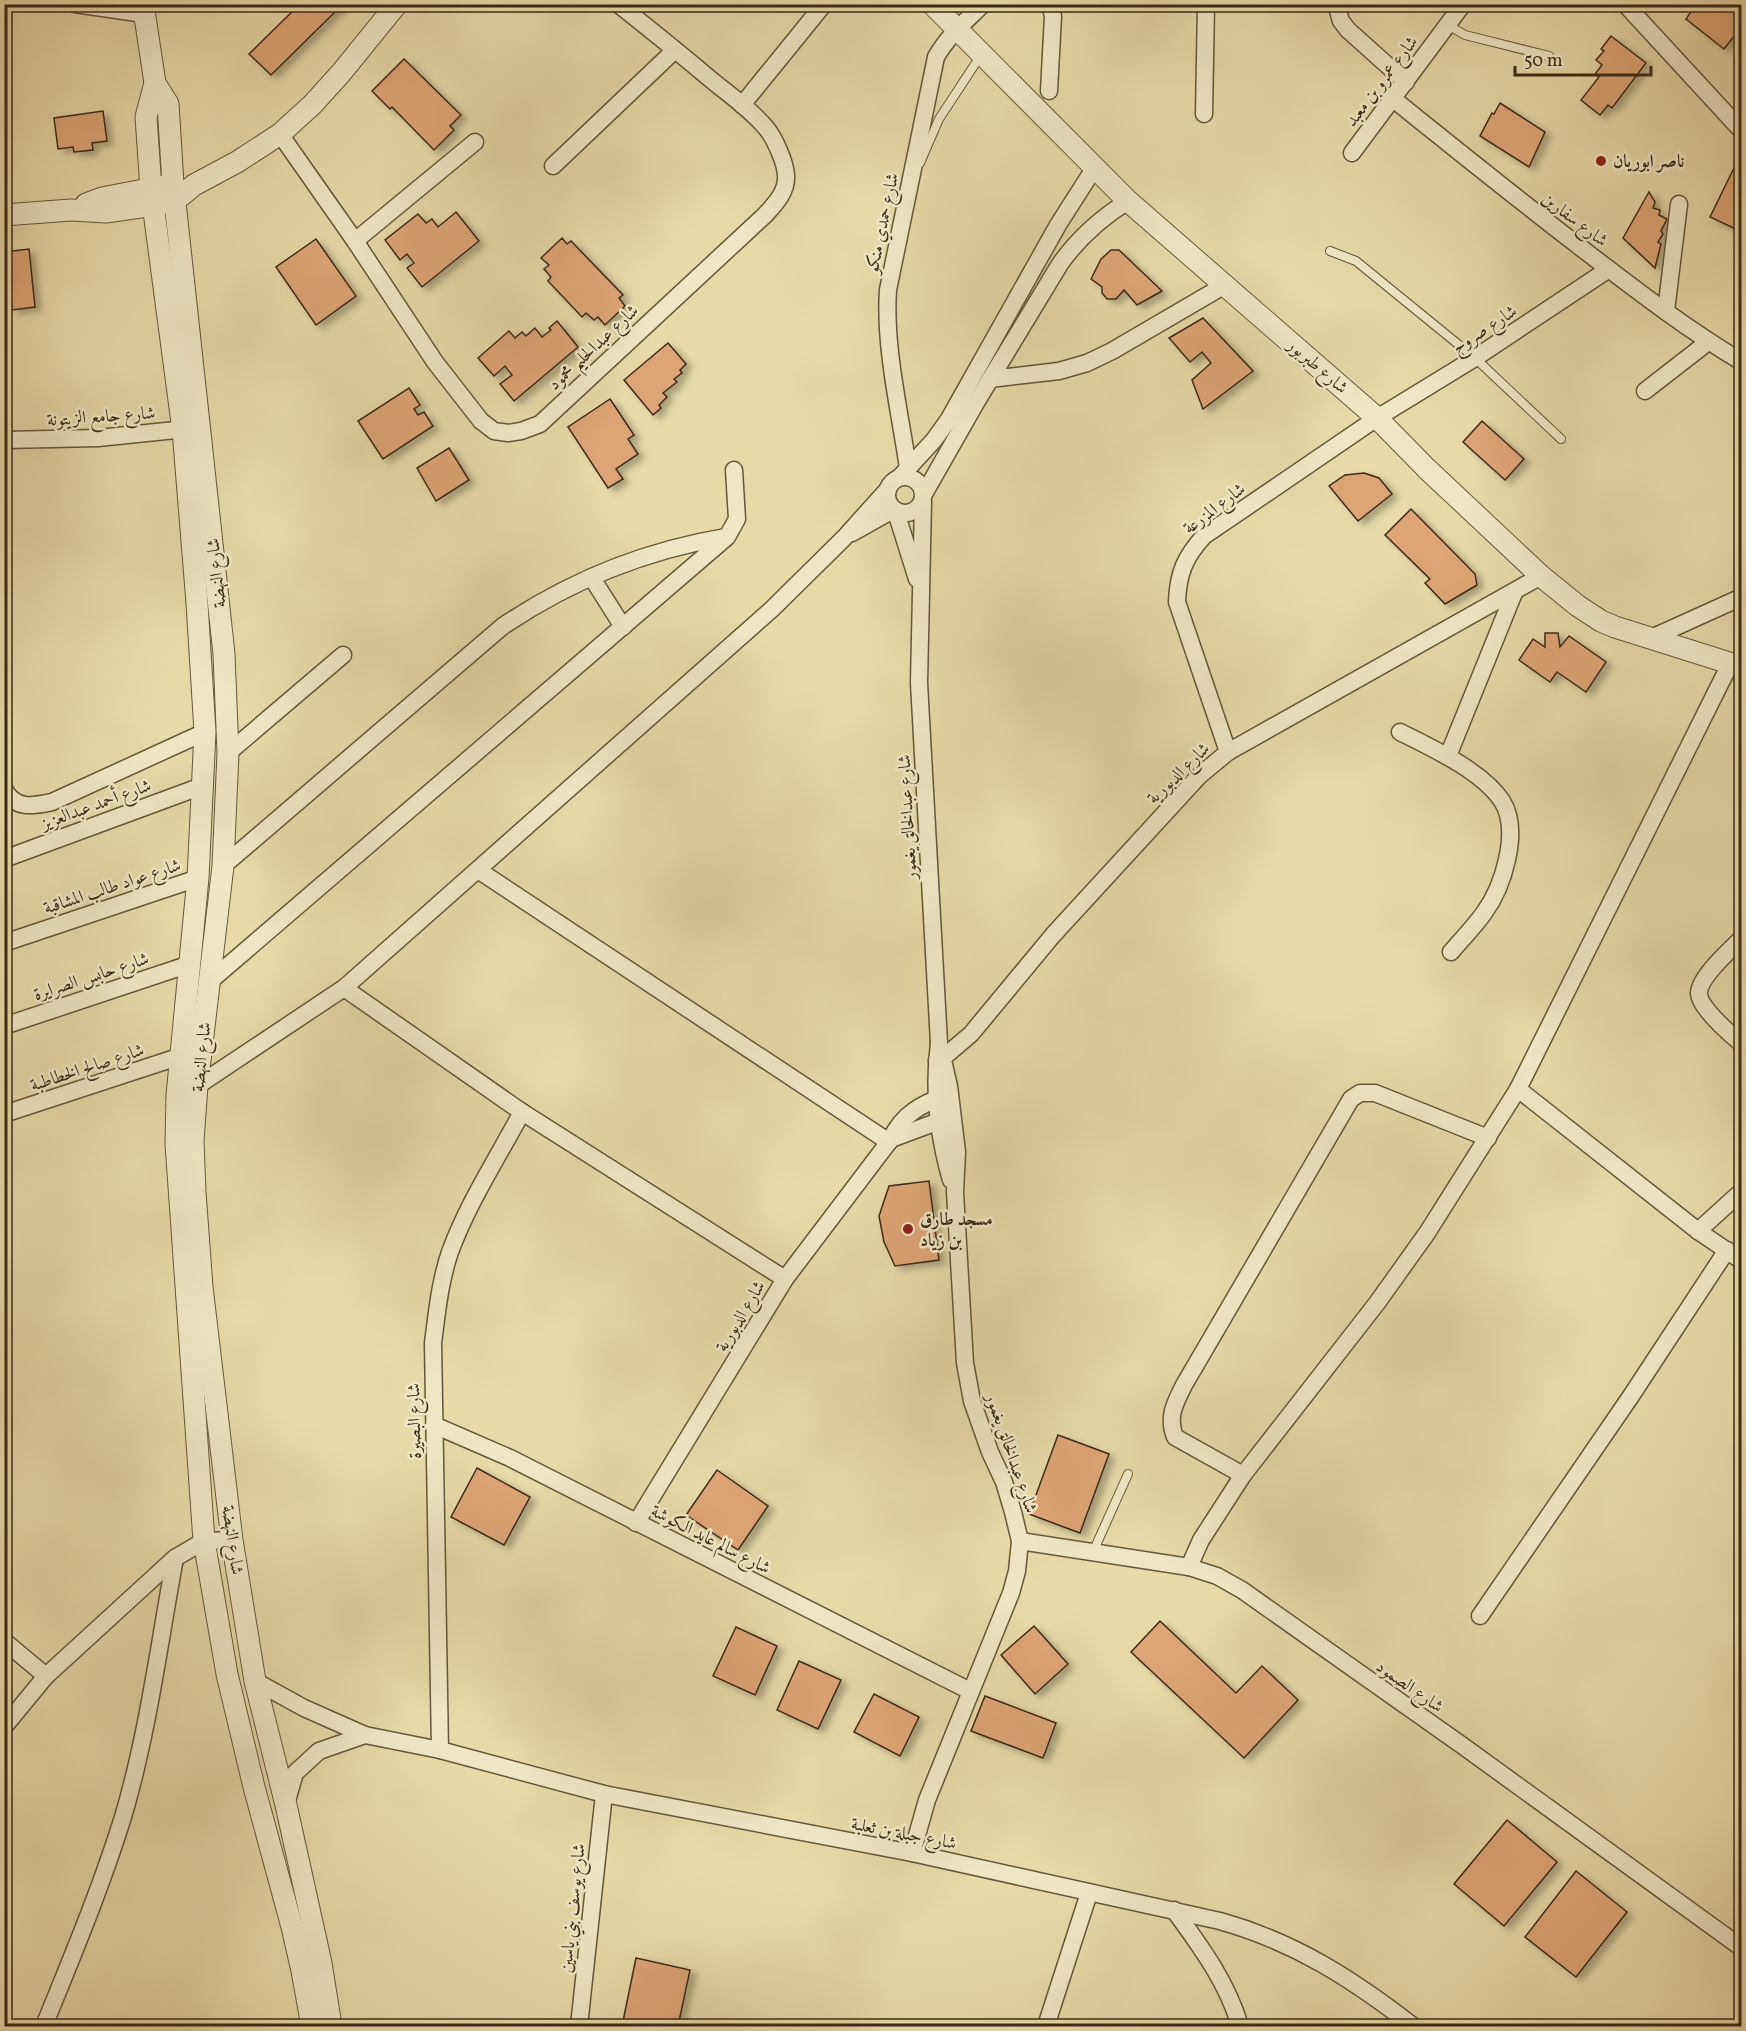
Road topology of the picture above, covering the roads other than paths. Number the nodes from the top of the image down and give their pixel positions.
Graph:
1 (75, 4) edge
2 (397, 4) edge
3 (618, 4) edge
4 (824, 4) edge
5 (932, 4) edge
6 (982, 4) edge
7 (1050, 4) edge
8 (1206, 4) edge
9 (1336, 4) edge
10 (1463, 4) edge
11 (1625, 4) edge
12 (143, 9) edge
13 (1448, 25) junction
14 (957, 29) junction
15 (675, 50) junction
16 (982, 54) junction
17 (1549, 56) dead end
18 (155, 82) junction
19 (1406, 82) junction
20 (1049, 91) dead end
21 (1392, 98) junction
22 (742, 105) junction
23 (1204, 114) dead end
24 (1742, 131) edge
25 (280, 134) junction
26 (475, 142) dead end
27 (1352, 153) dead end
28 (554, 166) dead end
29 (1095, 167) junction
30 (911, 186) junction
31 (174, 192) junction
32 (152, 197) junction
33 (1128, 201) junction
34 (1679, 204) dead end
35 (4, 215) edge
36 (355, 241) junction
37 (1330, 251) dead end
38 (1609, 269) junction
39 (1225, 285) junction
40 (1666, 311) junction
41 (1708, 342) junction
42 (1474, 358) junction
43 (1742, 362) edge
44 (990, 379) junction
45 (1645, 391) dead end
46 (1377, 417) junction
47 (192, 429) junction
48 (1561, 439) dead end
49 (4, 441) edge
50 (734, 470) dead end
51 (904, 473) junction
52 (888, 489) junction
53 (923, 498) junction
54 (895, 511) junction
55 (727, 537) junction
56 (844, 538) junction
57 (1542, 576) junction
58 (592, 578) junction
59 (920, 588) junction
60 (1514, 593) junction
61 (1742, 597) edge
62 (623, 627) junction
63 (1649, 639) junction
64 (343, 655) dead end
65 (1736, 665) edge
66 (205, 732) junction
67 (1400, 732) dead end
68 (1228, 752) junction
69 (228, 753) junction
70 (1448, 756) junction
71 (202, 786) junction
72 (4, 789) edge
73 (4, 859) edge
74 (223, 866) junction
75 (478, 870) junction
76 (198, 878) junction
77 (1742, 938) edge
78 (4, 943) edge
79 (1451, 952) dead end
80 (190, 964) junction
81 (210, 982) junction
82 (344, 988) junction
83 (4, 1026) edge
84 (1742, 1044) edge
85 (940, 1053) junction
86 (181, 1056) junction
87 (197, 1086) junction
88 (1518, 1089) junction
89 (943, 1096) junction
90 (522, 1112) junction
91 (4, 1114) edge
92 (947, 1119) junction
93 (1488, 1138) junction
94 (890, 1140) junction
95 (1742, 1191) edge
96 (1698, 1231) junction
97 (1727, 1250) junction
98 (1742, 1261) edge
99 (785, 1279) junction
100 (434, 1425) junction
101 (1128, 1474) dead end
102 (1243, 1475) junction
103 (636, 1523) junction
104 (232, 1540) junction
105 (204, 1541) junction
106 (1020, 1541) junction
107 (1093, 1552) junction
108 (175, 1558) junction
109 (1189, 1567) junction
110 (1480, 1616) dead end
111 (4, 1641) edge
112 (46, 1676) junction
113 (255, 1681) junction
114 (970, 1691) junction
115 (4, 1727) edge
116 (365, 1735) junction
117 (440, 1750) junction
118 (604, 1794) junction
119 (286, 1805) junction
120 (912, 1853) junction
121 (1089, 1893) junction
122 (1174, 1910) junction
123 (1742, 1948) edge
124 (44, 2026) edge
125 (312, 2026) edge
126 (331, 2026) edge
127 (579, 2026) edge
128 (1046, 2026) edge
129 (1240, 2026) edge
130 (1413, 2026) edge

1 - 12 street
2 - 25 street
3 - 15 street, شارع عبدالحليم محمود
4 - 22 street
5 - 14 street, شارع طبربور
6 - 14 street, شارع حمدي منكو
7 - 20 street
8 - 23 street
9 - 19 street
10 - 13 street, شارع عمرو بن معبد
11 - 24 street
12 - 18 street, شارع النهضة
13 - 17 lane
13 - 19 street, شارع عمرو بن معبد
14 - 16 street, شارع طبربور
14 - 30 street, شارع حمدي منكو
15 - 22 street, شارع عبدالحليم محمود
15 - 28 street
16 - 29 street, شارع طبربور
16 - 30 lane
18 - 31 street, شارع النهضة
18 - 32 street, شارع النهضة
19 - 21 street, شارع عمرو بن معبد
21 - 27 street, شارع عمرو بن معبد
21 - 38 street, شارع سفارين
22 - 36 street, شارع عبدالحليم محمود
25 - 31 street
25 - 36 street, شارع عبدالحليم محمود
26 - 36 street
29 - 33 street, شارع طبربور
29 - 51 street
30 - 51 street, شارع حمدي منكو
31 - 32 street
31 - 47 street, شارع النهضة
32 - 35 street
32 - 47 street, شارع النهضة
33 - 39 street, شارع طبربور
33 - 44 street
34 - 40 street
37 - 42 lane
38 - 40 street, شارع سفارين
38 - 42 street, شارع صروح
39 - 44 street
39 - 46 street, شارع طبربور
40 - 41 street, شارع سفارين
41 - 43 street, شارع سفارين
41 - 45 street
42 - 46 street, شارع صروح
42 - 48 lane
44 - 53 street
46 - 57 street, شارع طبربور
46 - 68 street, شارع المزرعة
47 - 49 street, شارع جامع الزيتونة
47 - 66 street, شارع النهضة
47 - 69 street, شارع النهضة
50 - 55 street
51 - 52 street
51 - 53 street
52 - 54 street
52 - 56 street
53 - 54 street
53 - 59 street, شارع عبدالخالق يغمور
54 - 56 street
54 - 59 street, شارع عبدالخالق يغمور
55 - 58 street
55 - 62 street
56 - 75 street
57 - 60 street, شارع الدبورية
57 - 63 street, شارع طبربور
58 - 62 street
58 - 74 street
59 - 85 street, شارع عبدالخالق يغمور
60 - 68 street, شارع الدبورية
60 - 70 street
61 - 63 street
62 - 81 street
63 - 65 street, شارع طبربور
64 - 69 street
65 - 88 street
66 - 71 street, شارع النهضة
66 - 72 street
67 - 70 street
68 - 85 street, شارع الدبورية
69 - 74 street, شارع النهضة
70 - 79 street
71 - 73 street, شارع أحمد عبدالعزيز
71 - 76 street, شارع النهضة
74 - 81 street, شارع النهضة
75 - 82 street
75 - 94 street
76 - 78 street, شارع عواد طالب المشاقبة
76 - 80 street, شارع النهضة
77 - 84 street
80 - 83 street, شارع حابس الصرايرة
80 - 86 street, شارع النهضة
81 - 87 street, شارع النهضة
82 - 87 street
82 - 90 street
85 - 89 street, شارع عبدالخالق يغمور
86 - 91 street, شارع صالح الخطاطبة
86 - 105 street, شارع النهضة
87 - 104 street, شارع النهضة
88 - 93 street
88 - 96 street
89 - 92 street, شارع عبدالخالق يغمور
89 - 94 street, شارع الدبورية
90 - 99 street
90 - 100 street, شارع البصيرة
92 - 94 street
92 - 106 street, شارع عبدالخالق يغمور
93 - 102 street
93 - 102 street
94 - 99 street, شارع الدبورية
95 - 96 street
96 - 97 street
97 - 98 street
97 - 110 street
99 - 103 street, شارع الدبورية
100 - 103 street, شارع سالم عايد الكوشة
100 - 117 street, شارع البصيرة
101 - 107 lane
102 - 109 street
103 - 114 street, شارع سالم عايد الكوشة
104 - 105 street
104 - 113 street, شارع النهضة
105 - 108 street
105 - 125 street, شارع النهضة
106 - 107 street, شارع الصمود
106 - 114 street, شارع عبدالخالق يغمور
107 - 109 street, شارع الصمود
108 - 112 street
108 - 124 street
109 - 123 street, شارع الصمود
111 - 112 street
112 - 115 street
113 - 116 street, شارع جبلة بن ثعلبة
113 - 119 street, شارع النهضة
114 - 120 street, شارع عبدالخالق يغمور
116 - 117 street, شارع جبلة بن ثعلبة
116 - 119 street
117 - 118 street, شارع جبلة بن ثعلبة
118 - 120 street, شارع جبلة بن ثعلبة
118 - 127 street, شارع يوسف بني ياسين
119 - 126 street, شارع النهضة
120 - 121 street, شارع جبلة بن ثعلبة
121 - 122 street, شارع جبلة بن ثعلبة
121 - 128 street
122 - 129 street
122 - 130 street, شارع جبلة بن ثعلبة

